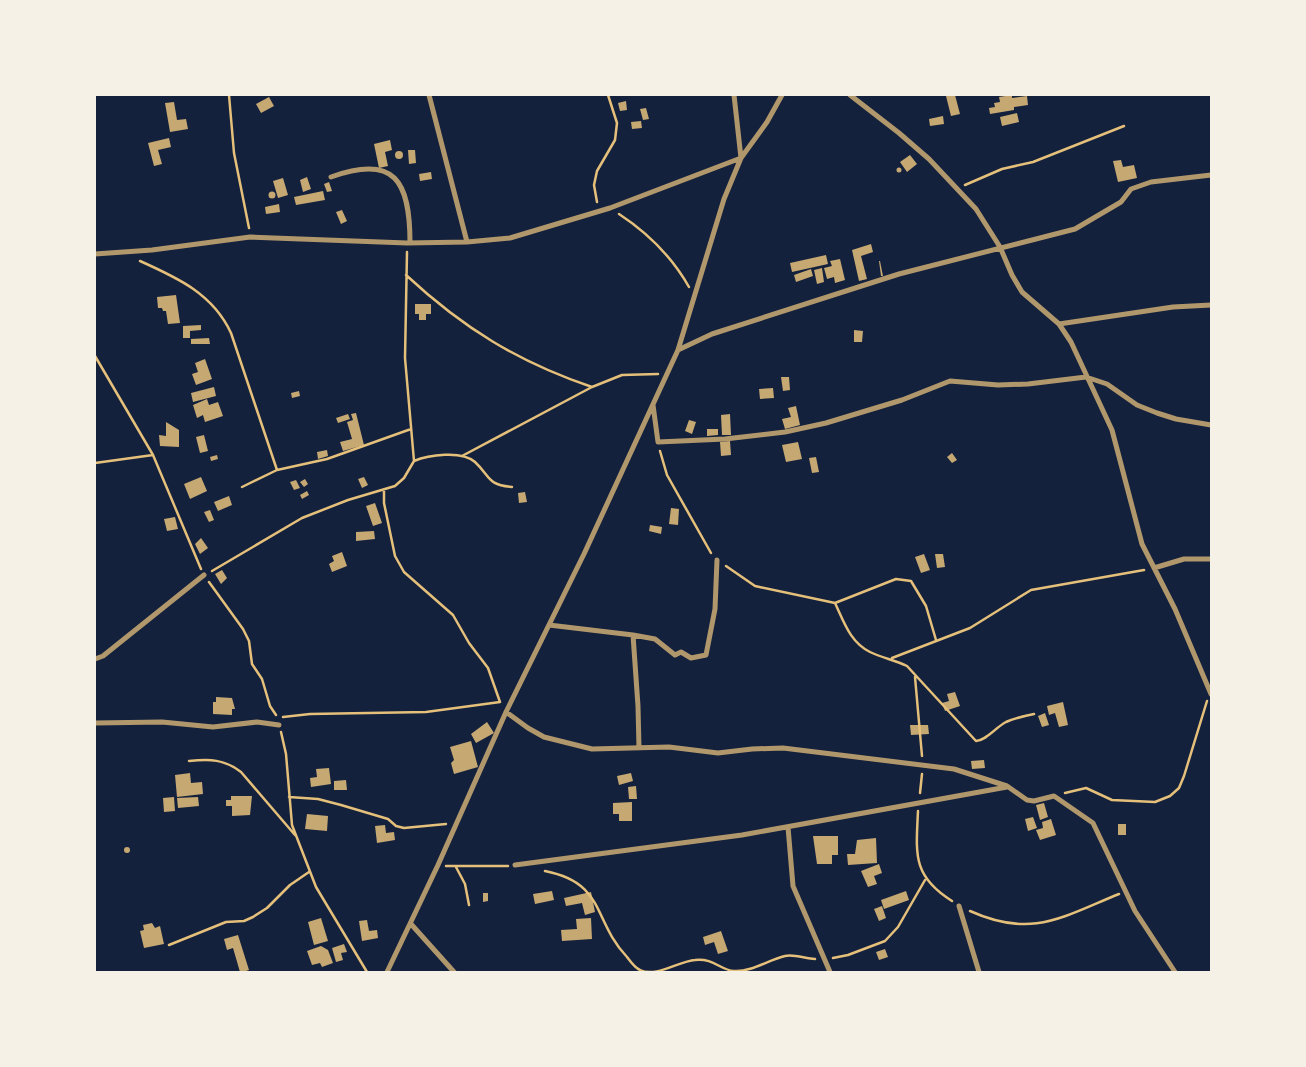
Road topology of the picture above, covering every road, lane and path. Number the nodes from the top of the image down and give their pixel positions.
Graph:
1 (229, 95) edge
2 (429, 95) edge
3 (608, 95) edge
4 (734, 95) edge
5 (782, 95) edge
6 (850, 95) edge
7 (1124, 126) dead end
8 (741, 158) junction
9 (1211, 175) edge
10 (331, 178) dead end
11 (956, 189) junction
12 (610, 208) junction
13 (599, 211) junction
14 (250, 237) junction
15 (468, 242) junction
16 (409, 243) junction
17 (1000, 247) junction
18 (95, 254) edge
19 (138, 260) dead end
20 (406, 275) junction
21 (694, 297) junction
22 (1211, 305) edge
23 (1059, 324) junction
24 (678, 350) junction
25 (95, 356) edge
26 (666, 374) junction
27 (1086, 377) junction
28 (592, 387) junction
29 (653, 405) junction
30 (1211, 424) edge
31 (411, 429) junction
32 (658, 442) junction
33 (153, 455) junction
34 (462, 456) junction
35 (414, 461) junction
36 (95, 463) edge
37 (277, 470) junction
38 (512, 486) dead end
39 (242, 487) dead end
40 (384, 491) junction
41 (1211, 559) edge
42 (717, 560) junction
43 (1154, 568) junction
44 (204, 575) junction
45 (835, 603) junction
46 (549, 626) junction
47 (633, 635) junction
48 (936, 640) junction
49 (892, 658) junction
50 (95, 659) edge
51 (915, 676) junction
52 (1210, 693) edge
53 (500, 702) junction
54 (506, 712) junction
55 (1034, 714) dead end
56 (276, 717) dead end
57 (95, 723) edge
58 (279, 726) dead end
59 (639, 748) junction
60 (189, 761) dead end
61 (922, 766) junction
62 (1007, 786) junction
63 (1054, 796) junction
64 (289, 797) dead end
65 (919, 798) dead end
66 (918, 806) dead end
67 (455, 823) junction
68 (788, 827) junction
69 (297, 837) dead end
70 (307, 864) dead end
71 (438, 865) junction
72 (515, 865) joint
73 (456, 867) junction
74 (542, 870) dead end
75 (309, 872) junction
76 (925, 880) junction
77 (1125, 892) junction
78 (469, 904) dead end
79 (959, 906) junction
80 (411, 924) junction
81 (169, 945) dead end
82 (821, 958) dead end
83 (830, 958) dead end
84 (639, 970) junction
85 (664, 971) edge
86 (746, 971) edge
87 (367, 972) edge
88 (387, 972) edge
89 (454, 972) edge
90 (634, 972) edge
91 (830, 972) edge
92 (979, 972) edge
93 (1175, 972) edge

1 - 14 path
2 - 15 street
3 - 13 path
4 - 8 street
5 - 8 street
6 - 11 street
7 - 11 path
8 - 12 street
8 - 21 street
9 - 17 street
10 - 16 street
11 - 17 street
12 - 13 street
12 - 21 path
13 - 15 street
14 - 16 street
14 - 18 street
15 - 16 street
16 - 20 path
17 - 23 street
17 - 24 street
19 - 37 path
20 - 28 path
20 - 31 path
21 - 24 street
22 - 23 street
23 - 27 street
24 - 26 street
25 - 33 path
26 - 28 path
26 - 29 street
27 - 30 street
27 - 32 street
27 - 43 street
28 - 34 path
29 - 32 street
29 - 46 street
31 - 35 path
31 - 37 path
32 - 42 path
33 - 36 path
33 - 44 path
34 - 35 path
34 - 38 path
35 - 40 path
37 - 39 path
40 - 44 path
40 - 53 path
41 - 43 street
42 - 45 path
42 - 47 street
43 - 48 path
43 - 52 street
44 - 50 street
45 - 48 path
45 - 49 path
46 - 47 street
46 - 54 street
47 - 59 street
48 - 49 path
49 - 51 path
51 - 55 path
51 - 61 path
52 - 63 path
53 - 54 path
53 - 56 path
54 - 59 street
54 - 67 street
57 - 58 street
59 - 61 street
60 - 69 path
61 - 62 street
61 - 65 path
62 - 63 street
62 - 68 street
63 - 77 street
64 - 67 path
66 - 76 path
67 - 71 street
68 - 72 street
68 - 91 street
70 - 75 path
71 - 73 path
71 - 80 street
72 - 73 path
73 - 78 path
74 - 84 path
75 - 81 path
75 - 87 path
76 - 79 path
76 - 83 path
77 - 79 path
77 - 93 street
79 - 92 street
80 - 88 street
80 - 89 street
82 - 86 path
84 - 85 path
84 - 90 path
85 - 86 path

